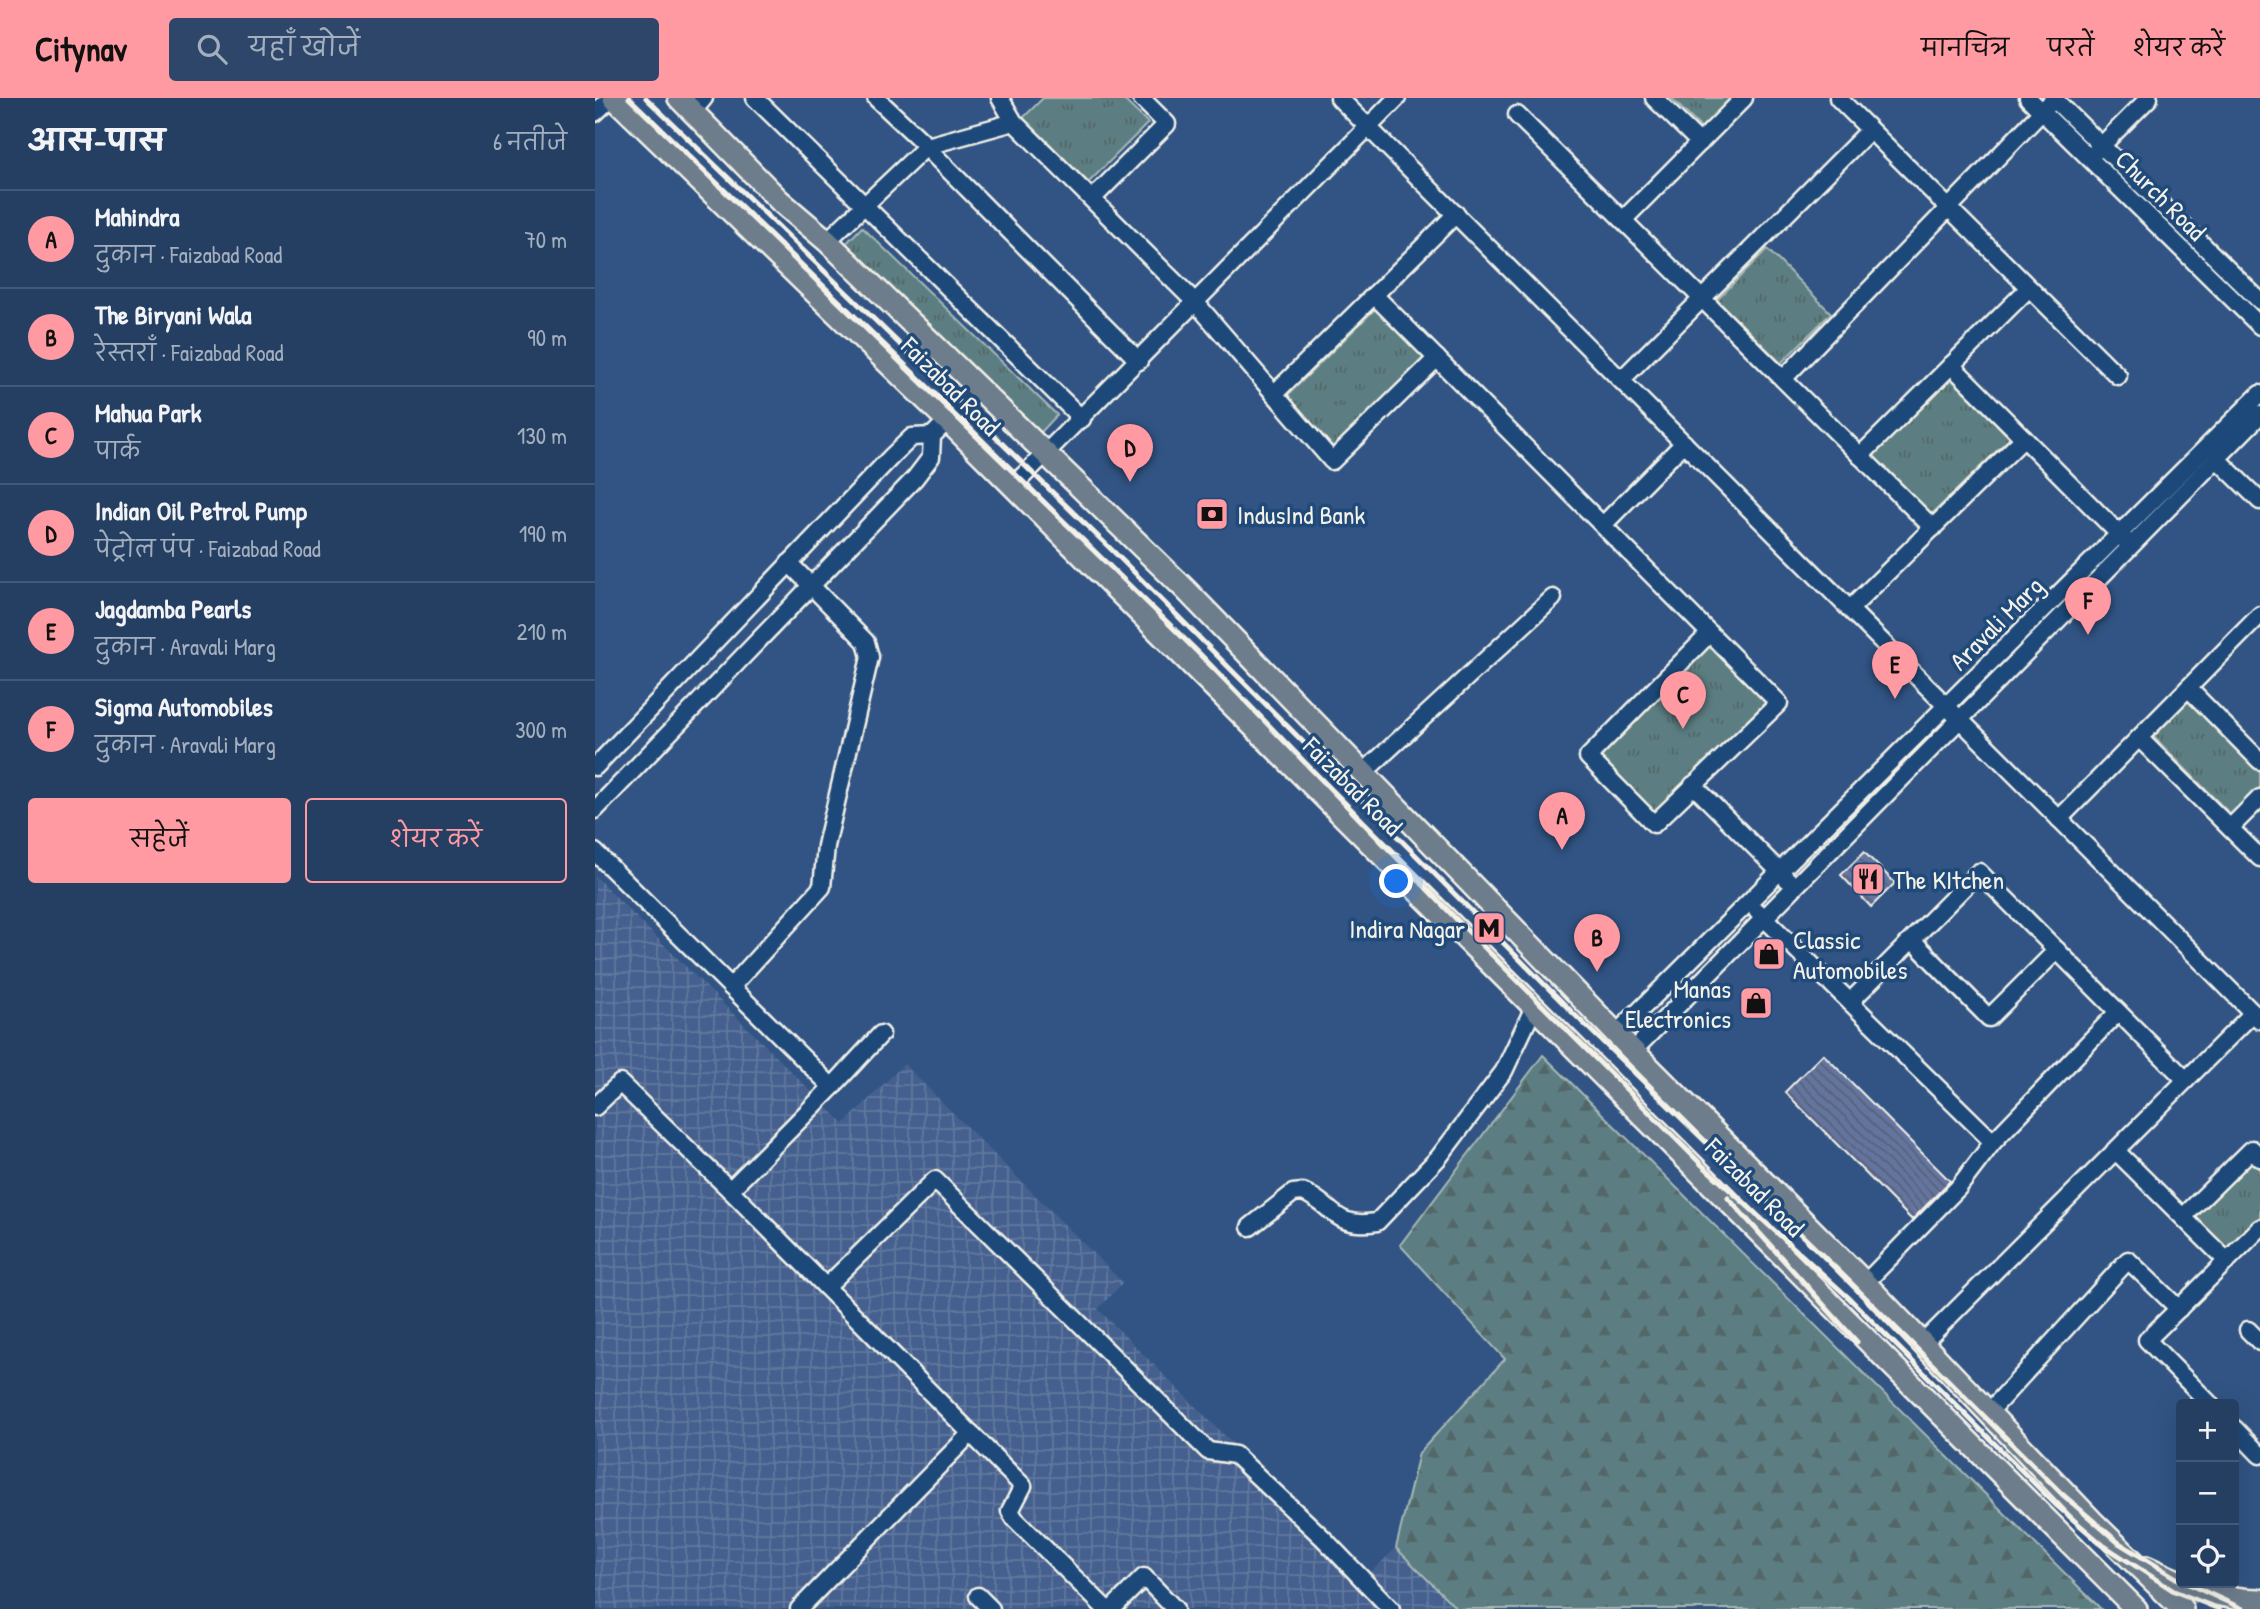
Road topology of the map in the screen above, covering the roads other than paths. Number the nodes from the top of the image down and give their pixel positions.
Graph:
1 (612, 98) edge
2 (755, 98) edge
3 (876, 98) edge
4 (1000, 98) edge
5 (1141, 98) edge
6 (1339, 98) edge
7 (1397, 98) edge
8 (1654, 98) edge
9 (1744, 98) edge
10 (1838, 98) edge
11 (2028, 98) edge
12 (2148, 98) edge
13 (2054, 99) edge
14 (692, 102) edge
15 (2042, 112) junction
16 (595, 113) edge
17 (1517, 115) dead end
18 (1014, 122) junction
19 (1369, 127) junction
20 (1870, 130) junction
21 (1700, 143) junction
22 (927, 146) junction
23 (2102, 146) junction
24 (2090, 158) junction
25 (1092, 199) junction
26 (866, 207) junction
27 (1949, 208) junction
28 (1455, 214) junction
29 (1623, 220) junction
30 (827, 241) junction
31 (2029, 288) junction
32 (1374, 295) junction
33 (1702, 299) junction
34 (2260, 301) edge
35 (1196, 303) junction
36 (2260, 326) edge
37 (1437, 358) junction
38 (1139, 361) junction
39 (1951, 365) junction
40 (2118, 376) dead end
41 (1783, 379) junction
42 (1621, 380) junction
43 (978, 390) junction
44 (1274, 394) junction
45 (2260, 394) edge
46 (2260, 415) edge
47 (1082, 419) junction
48 (947, 421) junction
49 (932, 436) junction
50 (2024, 438) junction
51 (1684, 443) junction
52 (1045, 453) junction
53 (1860, 456) junction
54 (2217, 459) junction
55 (1013, 486) junction
56 (2260, 501) edge
57 (1603, 525) junction
58 (1933, 528) junction
59 (2125, 540) junction
60 (789, 563) junction
61 (812, 585) junction
62 (1553, 597) dead end
63 (1850, 609) junction
64 (2260, 615) edge
65 (1710, 633) junction
66 (2187, 688) junction
67 (1947, 706) junction
68 (1960, 719) junction
69 (2139, 738) junction
70 (2260, 761) edge
71 (595, 767) edge
72 (1363, 773) junction
73 (1693, 785) junction
74 (2260, 798) edge
75 (595, 810) edge
76 (2059, 819) junction
77 (2230, 828) junction
78 (595, 852) edge
79 (2260, 858) edge
80 (1781, 873) junction
81 (1795, 887) junction
82 (1750, 904) junction
83 (1765, 918) junction
84 (1912, 940) junction
85 (2057, 950) junction
86 (731, 987) junction
87 (1850, 1002) junction
88 (1534, 1007) junction
89 (2119, 1012) junction
90 (2256, 1016) edge
91 (1617, 1033) junction
92 (881, 1034) dead end
93 (1633, 1051) junction
94 (2186, 1080) junction
95 (832, 1087) junction
96 (595, 1107) edge
97 (1993, 1142) junction
98 (2115, 1150) junction
99 (2260, 1158) edge
100 (730, 1190) junction
101 (2183, 1217) junction
102 (1250, 1227) dead end
103 (2258, 1234) edge
104 (2227, 1261) junction
105 (1865, 1283) junction
106 (826, 1287) junction
107 (2179, 1309) junction
108 (1921, 1343) junction
109 (2205, 1399) edge
110 (1989, 1412) junction
111 (971, 1433) junction
112 (2239, 1433) edge
113 (2260, 1455) edge
114 (2129, 1559) junction
115 (978, 1596) dead end
116 (2260, 1600) edge
117 (799, 1609) edge
118 (991, 1609) edge
119 (1106, 1609) edge
120 (1112, 1609) edge
121 (1175, 1609) edge
122 (1391, 1609) edge
123 (2136, 1609) edge
124 (2182, 1609) edge

1 - 16 street
1 - 48 main road, Faizabad Road
2 - 26 street
3 - 22 street
4 - 18 street
5 - 25 street
6 - 19 street
7 - 19 street
8 - 21 street
9 - 21 street
10 - 20 street
11 - 15 street, Church Road
12 - 23 street
13 - 15 street
13 - 23 street, Church Road
14 - 30 main road, Faizabad Road
15 - 24 street, Church Road
15 - 27 street
17 - 29 street
18 - 22 street
18 - 25 street
19 - 28 street
19 - 35 street
20 - 27 street
20 - 33 street
21 - 29 street
22 - 26 street
22 - 38 street
23 - 24 street
23 - 34 street, Church Road
24 - 36 street, Church Road
25 - 35 street
26 - 30 street
26 - 47 street
27 - 31 street
27 - 41 street
28 - 32 street
28 - 42 street
29 - 33 street
30 - 43 main road, Faizabad Road
31 - 39 street
31 - 40 street
32 - 37 street
32 - 44 street
33 - 41 street
33 - 42 street
35 - 38 street
35 - 44 street
37 - 44 street
37 - 57 street
38 - 47 street
39 - 50 street
39 - 53 street
41 - 53 street
42 - 51 street
43 - 48 street
43 - 52 main road, Faizabad Road
45 - 59 street, Aravali Marg
46 - 54 street, Aravali Marg
47 - 52 street
48 - 49 street
48 - 55 main road, Faizabad Road
49 - 60 street
49 - 61 street
50 - 58 street
50 - 59 street
51 - 57 street
51 - 63 street
52 - 55 street
52 - 72 main road, Faizabad Road
53 - 58 street
54 - 56 street
54 - 59 street, Aravali Marg
55 - 88 main road, Faizabad Road
57 - 65 street
58 - 63 street
59 - 67 street, Aravali Marg
59 - 68 street, Aravali Marg
60 - 61 street
60 - 71 street
61 - 75 street
61 - 86 street
62 - 72 street
63 - 67 street
64 - 66 street
65 - 73 street
65 - 73 street
66 - 69 street
66 - 70 street
67 - 68 street
67 - 80 street, Aravali Marg
68 - 76 street
68 - 81 street, Aravali Marg
69 - 76 street
69 - 77 street
72 - 91 main road, Faizabad Road
73 - 80 street
74 - 77 street
76 - 90 street
77 - 79 street
78 - 86 street
80 - 81 street
80 - 82 street, Aravali Marg
81 - 83 street, Aravali Marg
82 - 83 street
82 - 91 street, Aravali Marg
83 - 87 street
83 - 93 street, Aravali Marg
84 - 85 street
84 - 85 street
84 - 87 street
85 - 89 street
86 - 95 street
87 - 97 street
88 - 102 street
88 - 123 main road, Faizabad Road
89 - 94 street
89 - 97 street
90 - 94 street
91 - 93 main road, Faizabad Road
92 - 95 street
93 - 105 main road, Faizabad Road
94 - 98 street
95 - 100 street
96 - 100 street
97 - 105 street
98 - 101 street
98 - 108 street
99 - 101 street
100 - 106 street
101 - 104 street
103 - 104 street
104 - 107 street
105 - 108 main road, Faizabad Road
106 - 111 street
106 - 122 street
107 - 109 street
107 - 110 street
108 - 110 main road, Faizabad Road
110 - 114 main road, Faizabad Road
111 - 117 street
111 - 119 street
112 - 113 street
114 - 116 main road
114 - 124 main road, Faizabad Road
115 - 118 street
120 - 121 street

